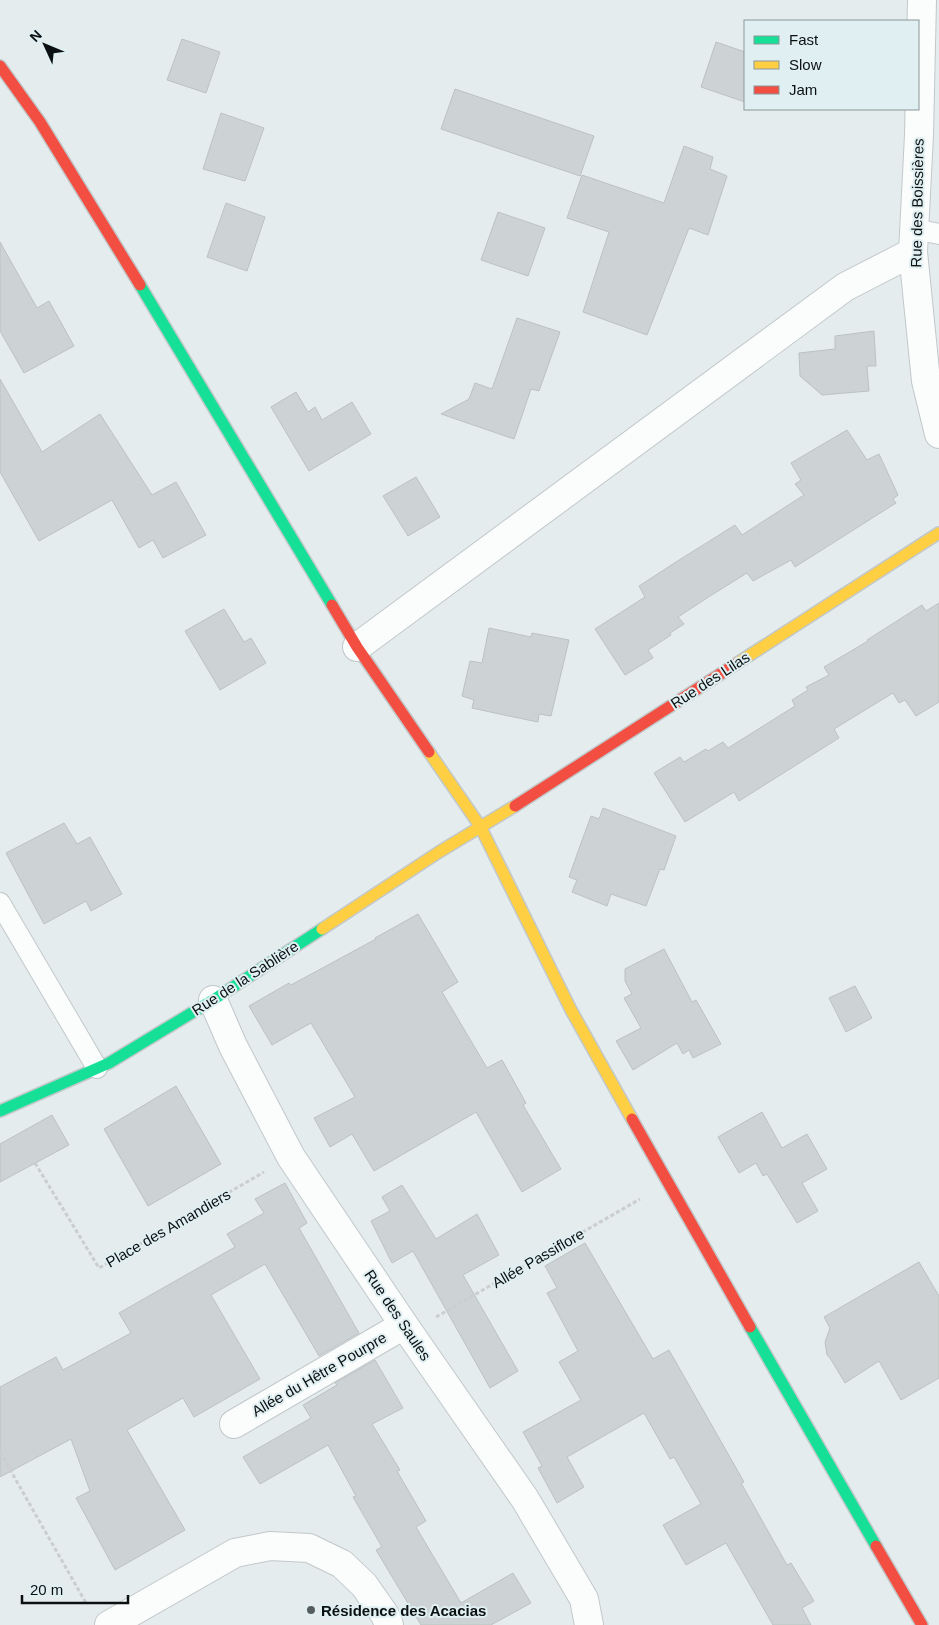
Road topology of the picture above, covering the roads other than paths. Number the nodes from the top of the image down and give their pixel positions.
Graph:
1 (922, 0) edge
2 (0, 66) edge
3 (922, 238) edge
4 (939, 434) edge
5 (939, 533) edge
6 (357, 647) junction
7 (480, 826) junction
8 (0, 903) edge
9 (213, 1000) junction
10 (97, 1068) junction
11 (0, 1111) edge
12 (406, 1329) junction
13 (234, 1424) dead end
14 (109, 1625) edge
15 (389, 1625) edge
16 (589, 1625) edge
17 (922, 1625) edge

1 - 3 street, Rue des Boissières
2 - 6 street
3 - 4 street, Rue des Boissières
3 - 6 street
5 - 7 street, Rue des Lilas
6 - 7 street
7 - 9 street, Rue de la Sablière
7 - 17 street
8 - 10 lane
9 - 10 street, Rue de la Sablière
9 - 12 street, Rue des Saules
10 - 11 street, Rue de la Sablière
12 - 13 street, Allée du Hêtre Pourpre
12 - 16 street, Rue des Saules
14 - 15 street

